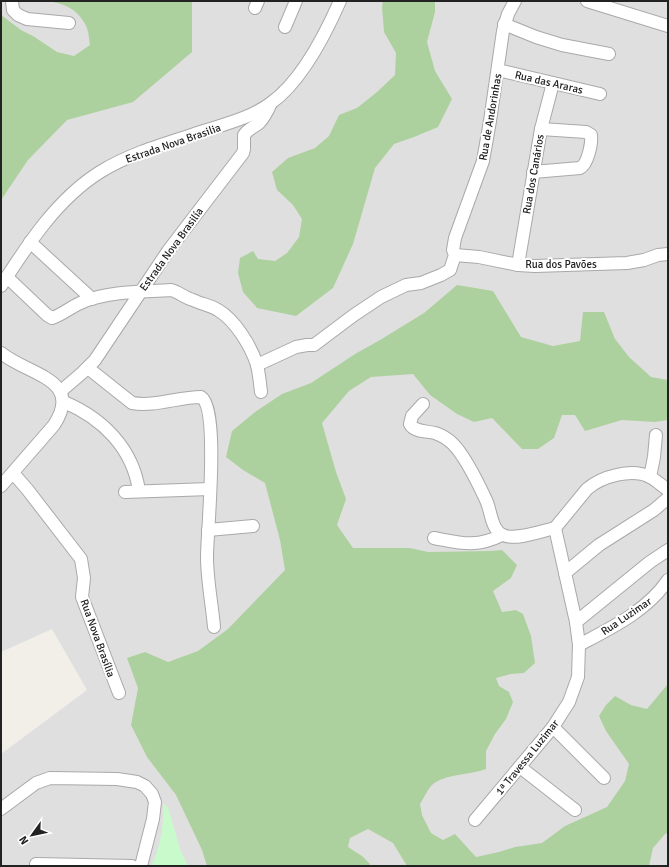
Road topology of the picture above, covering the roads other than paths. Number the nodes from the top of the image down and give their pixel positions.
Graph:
1 (12, 1) edge
2 (296, 1) edge
3 (340, 1) edge
4 (515, 1) edge
5 (588, 1) edge
6 (69, 23) dead end
7 (504, 24) junction
8 (668, 26) edge
9 (285, 27) dead end
10 (609, 54) dead end
11 (498, 70) junction
12 (553, 84) junction
13 (600, 94) dead end
14 (271, 103) junction
15 (541, 129) junction
16 (533, 172) junction
17 (30, 242) junction
18 (668, 254) edge
19 (455, 255) junction
20 (518, 265) junction
21 (4, 281) edge
22 (140, 291) junction
23 (92, 299) junction
24 (1, 353) edge
25 (257, 365) junction
26 (88, 368) junction
27 (261, 392) dead end
28 (62, 396) junction
29 (423, 404) dead end
30 (656, 435) dead end
31 (13, 473) junction
32 (650, 477) junction
33 (1, 486) edge
34 (210, 488) junction
35 (668, 490) edge
36 (139, 491) junction
37 (125, 492) dead end
38 (668, 498) edge
39 (253, 526) dead end
40 (554, 528) junction
41 (208, 530) junction
42 (502, 535) junction
43 (434, 538) dead end
44 (668, 550) edge
45 (565, 573) junction
46 (668, 580) edge
47 (576, 622) junction
48 (214, 628) dead end
49 (579, 644) junction
50 (119, 693) dead end
51 (553, 727) junction
52 (520, 767) junction
53 (604, 778) dead end
54 (1, 809) edge
55 (575, 810) dead end
56 (475, 820) dead end
57 (36, 864) dead end
58 (132, 866) edge
59 (141, 866) edge

1 - 6 street
2 - 9 street
3 - 14 street, Estrada Nova Brasilia
4 - 7 street, Rua de Andorinhas
5 - 8 street
7 - 10 street
7 - 11 street, Rua de Andorinhas
11 - 12 street, Rua das Araras
11 - 19 street, Rua de Andorinhas
12 - 13 street, Rua das Araras
12 - 15 street, Rua dos Canários
14 - 17 street, Estrada Nova Brasilia
14 - 22 street, Estrada Nova Brasilía
15 - 16 street, Rua dos Canários
15 - 16 street
16 - 20 street, Rua dos Canários
17 - 21 street, Estrada Nova Brasilia
17 - 23 street
18 - 20 street, Rua dos Pavões
19 - 20 street, Rua dos Pavões
19 - 25 street
21 - 23 street
22 - 23 street
22 - 25 street
22 - 26 street, Estrada Nova Brasilía
24 - 28 street
25 - 27 street
26 - 28 street, Estrada Nova Brasilía
26 - 34 street
28 - 31 street
28 - 36 street
29 - 42 street
30 - 32 street
31 - 33 street
31 - 50 street, Rua Nova Brasília
32 - 35 street
32 - 40 street
34 - 36 street
34 - 41 street
36 - 37 street
38 - 45 street
39 - 41 street
40 - 42 street
40 - 45 street, 1ª Travessa Luzimar
41 - 48 street
42 - 43 street
44 - 47 street
45 - 47 street, 1ª Travessa Luzimar
46 - 49 street, Rua Luzimar
47 - 49 street, 1ª Travessa Luzimar
49 - 51 street, 1ª Travessa Luzimar
51 - 52 street, 1ª Travessa Luzimar
51 - 53 street
52 - 55 street
52 - 56 street, 1ª Travessa Luzimar
54 - 59 street
57 - 58 street

